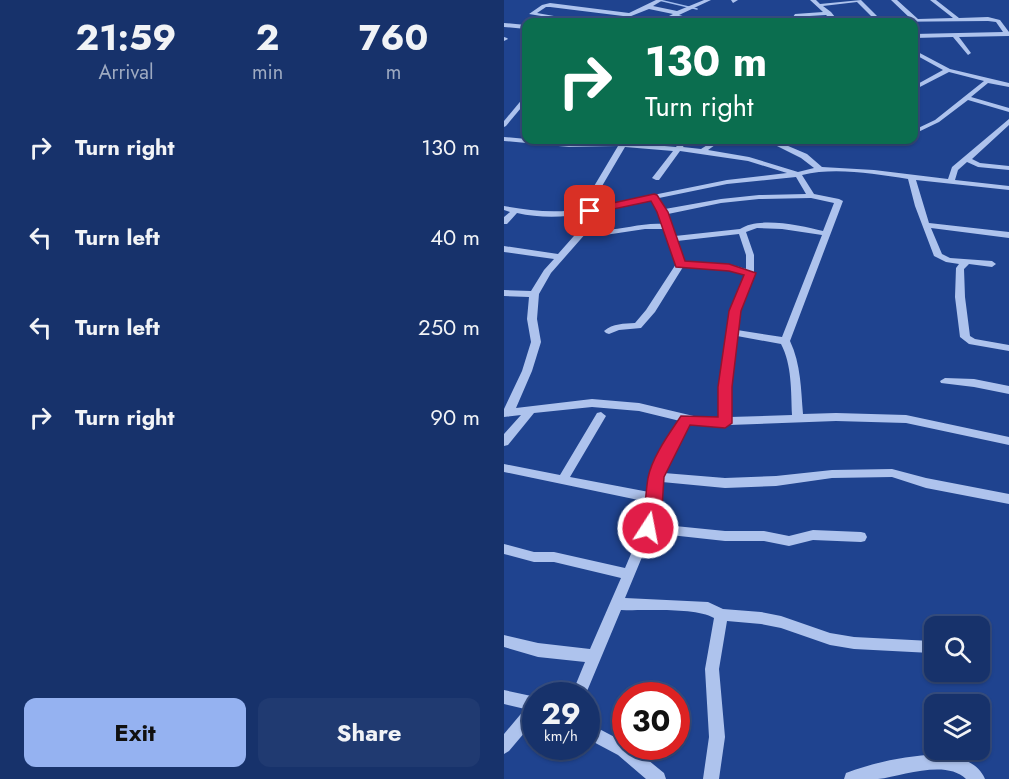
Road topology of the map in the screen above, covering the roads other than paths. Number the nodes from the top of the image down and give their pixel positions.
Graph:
1 (705, 0) edge
2 (858, 0) edge
3 (894, 0) edge
4 (933, 0) edge
5 (659, 1) edge
6 (818, 3) edge
7 (648, 7) junction
8 (828, 13) junction
9 (677, 14) junction
10 (629, 15) junction
11 (795, 16) dead end
12 (558, 18) edge
13 (622, 18) edge
14 (668, 18) edge
15 (688, 18) edge
16 (833, 18) edge
17 (878, 18) edge
18 (914, 18) edge
19 (957, 18) junction
20 (918, 21) edge
21 (504, 25) edge
22 (522, 27) edge
23 (1008, 33) edge
24 (954, 34) junction
25 (918, 36) edge
26 (968, 53) dead end
27 (918, 54) edge
28 (948, 70) junction
29 (985, 80) junction
30 (918, 84) edge
31 (1009, 85) edge
32 (969, 98) junction
33 (522, 102) edge
34 (1009, 111) edge
35 (507, 117) edge
36 (1009, 121) edge
37 (504, 125) edge
38 (918, 130) edge
39 (505, 140) edge
40 (522, 140) edge
41 (623, 144) joint
42 (682, 144) edge
43 (713, 144) edge
44 (778, 144) edge
45 (679, 148) junction
46 (702, 151) junction
47 (969, 157) junction
48 (1009, 168) edge
49 (820, 169) junction
50 (798, 174) junction
51 (911, 177) junction
52 (656, 178) dead end
53 (951, 181) junction
54 (1009, 188) edge
55 (811, 196) junction
56 (654, 197) junction
57 (507, 208) edge
58 (590, 211) junction
59 (663, 212) junction
60 (504, 222) edge
61 (927, 225) junction
62 (666, 227) junction
63 (585, 229) junction
64 (742, 231) junction
65 (826, 234) junction
66 (1009, 235) edge
67 (673, 239) junction
68 (504, 249) edge
69 (561, 257) junction
70 (967, 261) junction
71 (680, 264) junction
72 (992, 264) dead end
73 (750, 268) junction
74 (504, 294) edge
75 (534, 294) junction
76 (609, 331) dead end
77 (732, 332) junction
78 (785, 341) junction
79 (1009, 348) edge
80 (945, 381) dead end
81 (1009, 390) edge
82 (530, 411) junction
83 (507, 412) edge
84 (601, 416) dead end
85 (798, 419) junction
86 (686, 420) junction
87 (725, 423) junction
88 (1009, 441) edge
89 (504, 442) edge
90 (504, 468) edge
91 (656, 477) junction
92 (563, 479) junction
93 (654, 498) junction
94 (1009, 499) edge
95 (648, 528) junction
96 (861, 537) dead end
97 (504, 549) edge
98 (627, 574) junction
99 (617, 603) junction
100 (721, 615) junction
101 (504, 641) edge
102 (924, 647) edge
103 (594, 657) junction
104 (584, 682) edge
105 (504, 696) edge
106 (522, 701) edge
107 (522, 723) edge
108 (600, 737) edge
109 (504, 746) edge
110 (658, 779) edge
111 (711, 779) edge
112 (852, 779) edge
113 (977, 779) edge

1 - 9 street
2 - 6 street
2 - 17 street
3 - 18 street
4 - 19 street
5 - 7 street
6 - 8 street
7 - 9 street
7 - 10 street
8 - 11 street
8 - 16 street
9 - 14 street
9 - 15 street
10 - 12 street
10 - 13 street
19 - 20 street
19 - 23 street
21 - 22 street
23 - 24 street
24 - 25 street
24 - 26 street
27 - 28 street
28 - 29 street
28 - 30 street
29 - 31 street
29 - 32 street
32 - 34 street
32 - 38 street
33 - 35 street
35 - 37 street
36 - 47 street
39 - 40 street
41 - 45 street
41 - 58 street
42 - 45 street
43 - 46 street
44 - 49 street
45 - 46 street
45 - 52 street
46 - 50 street
47 - 48 street
47 - 53 street
49 - 50 street
49 - 51 street
50 - 55 street
50 - 56 street
51 - 53 street
51 - 61 street
53 - 54 street
55 - 59 street
55 - 65 street
56 - 58 street
56 - 59 street
57 - 58 street
57 - 60 street
58 - 63 street
59 - 62 street
61 - 66 street
61 - 70 street
62 - 63 street
62 - 67 street
63 - 69 street
64 - 65 street
64 - 67 street
64 - 73 street
65 - 78 street
67 - 71 street
68 - 69 street
69 - 75 street
70 - 72 street
70 - 79 street
71 - 73 street
71 - 76 street
73 - 77 street
74 - 75 street
75 - 83 street
77 - 78 street
77 - 87 street
78 - 85 street
80 - 81 street
82 - 83 street
82 - 86 street
82 - 89 street
84 - 92 street
85 - 87 street
85 - 88 street
86 - 87 street
86 - 91 street
90 - 92 street
91 - 93 street
91 - 94 street
92 - 93 street
93 - 95 street
95 - 96 street
95 - 98 street
97 - 98 street
98 - 99 street
99 - 100 street
99 - 103 street
100 - 102 street
100 - 111 street
101 - 103 street
103 - 104 street
105 - 106 street
107 - 109 street
108 - 110 street
112 - 113 street

